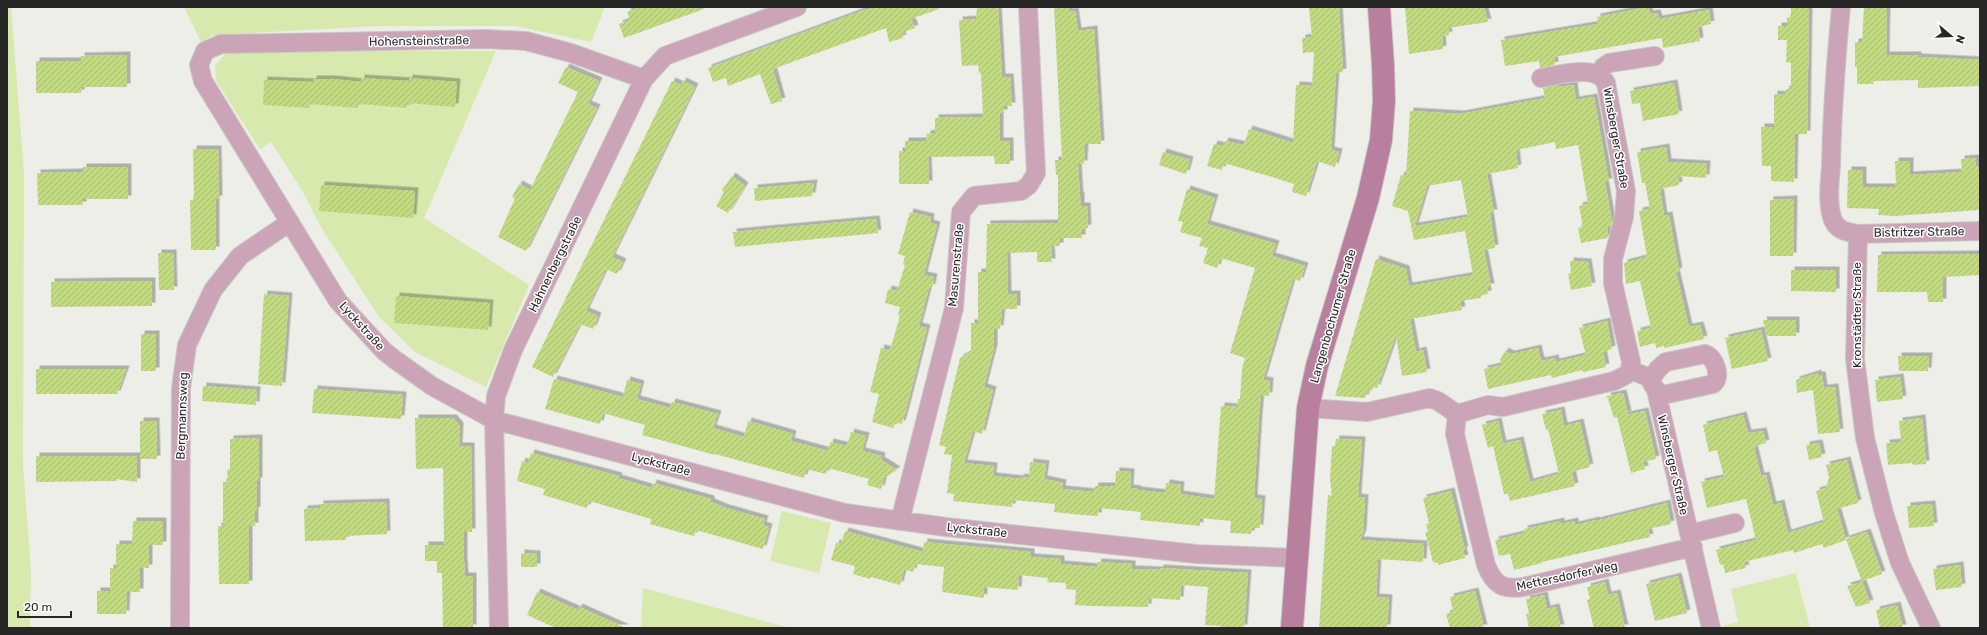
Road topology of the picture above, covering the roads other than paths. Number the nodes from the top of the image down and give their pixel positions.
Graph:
1 (797, 7) edge
2 (1028, 7) edge
3 (1379, 7) edge
4 (1841, 7) edge
5 (1655, 56) dead end
6 (199, 65) joint
7 (1600, 74) junction
8 (1541, 78) dead end
9 (644, 80) junction
10 (290, 222) junction
11 (1980, 231) edge
12 (1858, 234) junction
13 (1630, 370) junction
14 (1308, 408) junction
15 (1457, 414) junction
16 (494, 420) junction
17 (900, 521) junction
18 (1735, 523) dead end
19 (1691, 540) junction
20 (1297, 558) junction
21 (180, 628) edge
22 (499, 628) edge
23 (1292, 628) edge
24 (1711, 628) edge
25 (1932, 628) edge

1 - 9 street, Hahnenbergstraße
2 - 17 street, Masurenstraße
3 - 14 street, Langenbochumer Straße
4 - 12 street
5 - 7 street, Winsberger Straße
6 - 9 street, Hohensteinstraße
6 - 10 street, Lyckstraße
7 - 8 street, Winsberger Straße
7 - 13 street, Winsberger Straße
9 - 16 street, Hahnenbergstraße
10 - 16 street, Lyckstraße
10 - 21 street, Bergmannsweg
11 - 12 street, Bistritzer Straße
12 - 25 street, Kronstädter Straße
13 - 15 street
13 - 19 street, Winsberger Straße
14 - 15 street
14 - 20 street, Langenbochumer Straße
15 - 19 street, Mettersdorfer Weg
16 - 17 street, Lyckstraße
16 - 22 street, Hahnenbergstraße
17 - 20 street, Lyckstraße
18 - 19 street
19 - 24 street, Winsberger Straße
20 - 23 street, Langenbochumer Straße

